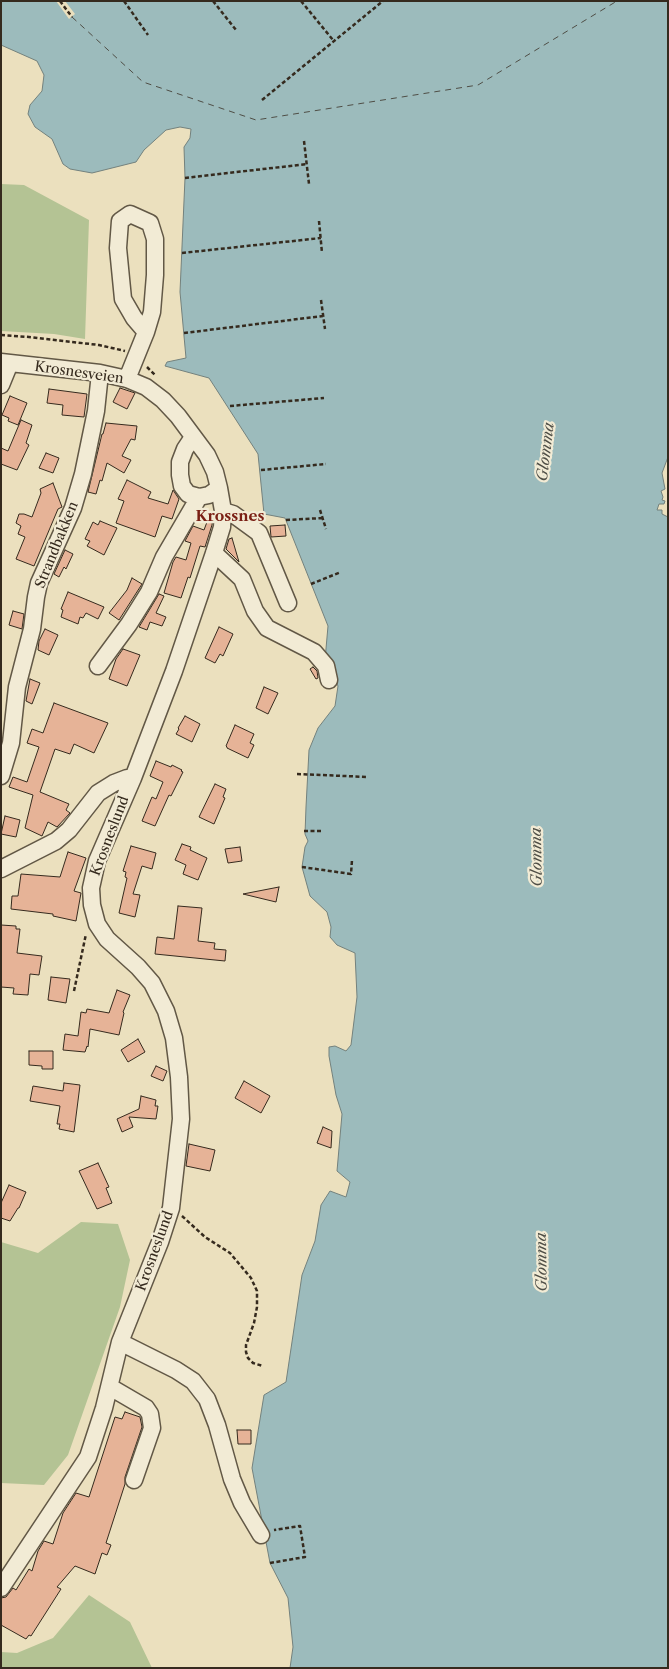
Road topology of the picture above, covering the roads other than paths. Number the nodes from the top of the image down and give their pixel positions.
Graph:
1 (146, 332) junction
2 (6, 363) edge
3 (100, 373) junction
4 (127, 379) junction
5 (1, 385) edge
6 (193, 437) junction
7 (219, 488) junction
8 (199, 497) junction
9 (223, 511) junction
10 (214, 553) junction
11 (288, 603) dead end
12 (98, 666) dead end
13 (329, 680) dead end
14 (1, 776) edge
15 (133, 778) junction
16 (1, 869) edge
17 (120, 1342) junction
18 (110, 1387) junction
19 (134, 1480) dead end
20 (267, 1532) road end
21 (1, 1588) edge

1 - 1 street
1 - 4 street
2 - 3 street, Krosnesveien
2 - 5 street
3 - 4 street, Krosnesveien
3 - 14 street, Strandbakken
4 - 6 street, Krosnesveien
6 - 7 street, Krosnesveien
6 - 8 street
7 - 8 street
7 - 9 street, Krosneslund
8 - 12 street
9 - 10 street, Krosneslund
9 - 11 street
10 - 13 street
10 - 15 street, Krosneslund
15 - 16 street
15 - 17 street, Krosneslund
17 - 18 street, Krosneslund
17 - 20 street
18 - 19 street
18 - 21 street, Krosneslund

